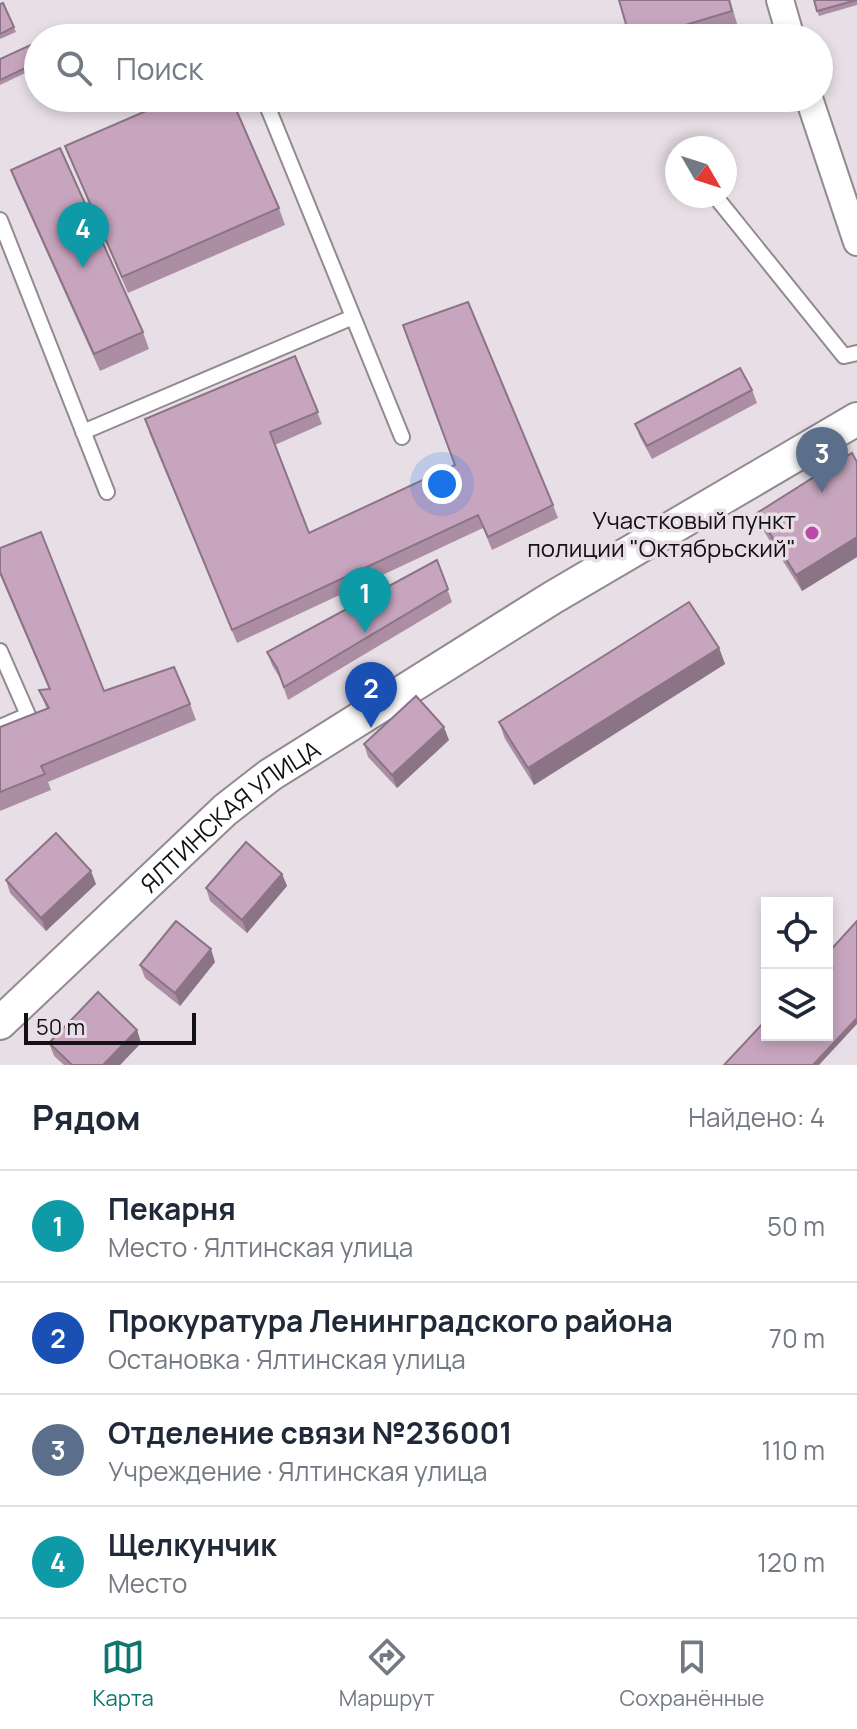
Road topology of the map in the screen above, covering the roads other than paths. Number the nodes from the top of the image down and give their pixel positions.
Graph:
1 (780, 0) edge
2 (787, 24) edge
3 (270, 112) edge
4 (814, 112) edge
5 (725, 208) edge
6 (0, 220) edge
7 (857, 242) edge
8 (353, 317) junction
9 (857, 353) edge
10 (857, 419) edge
11 (83, 432) junction
12 (402, 437) dead end
13 (107, 492) dead end
14 (0, 651) edge
15 (0, 727) edge
16 (0, 1023) edge

1 - 2 street
3 - 8 lane
4 - 7 street
5 - 9 lane
6 - 11 lane
8 - 11 lane
8 - 12 lane
10 - 16 street, ЯЛТИНСКАЯ УЛИЦА
11 - 13 lane
14 - 15 lane

